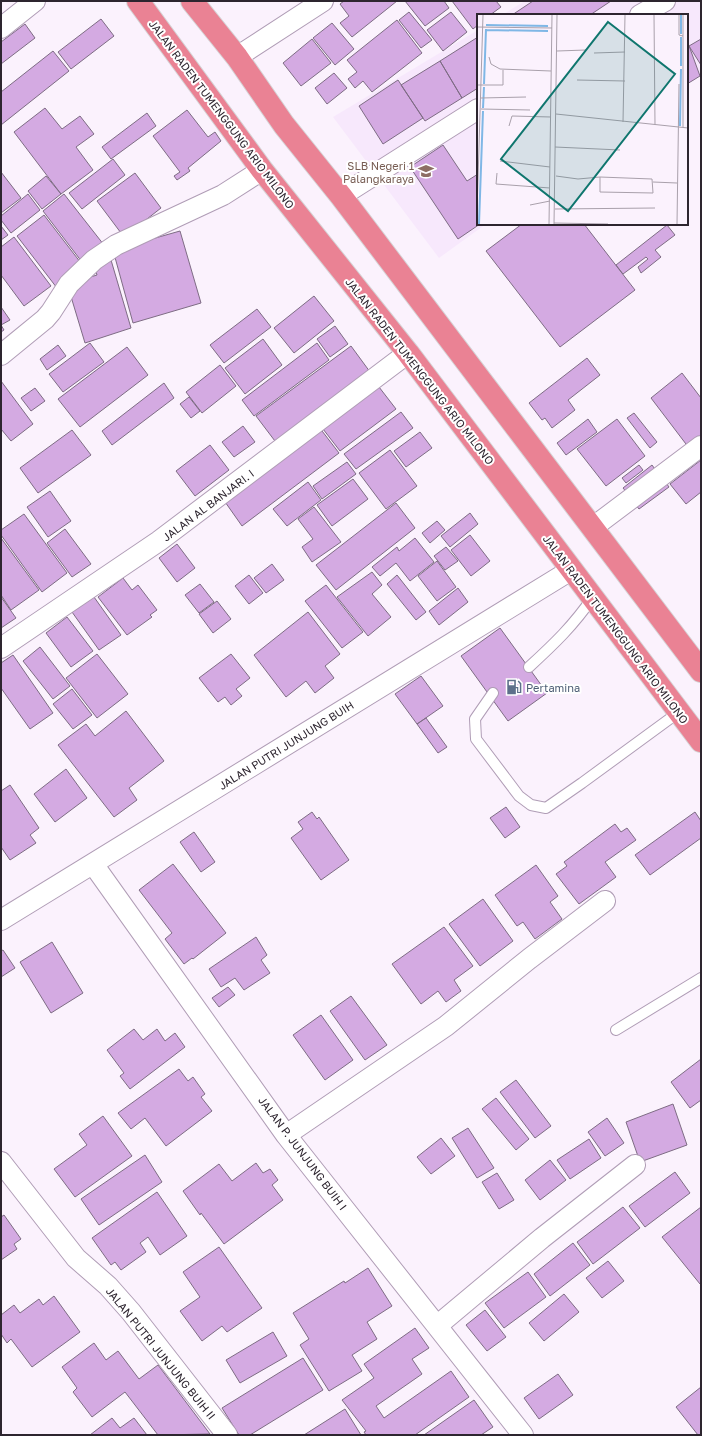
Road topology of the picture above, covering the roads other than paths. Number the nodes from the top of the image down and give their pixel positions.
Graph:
1 (35, 1) edge
2 (138, 1) edge
3 (192, 1) edge
4 (323, 1) edge
5 (665, 1) edge
6 (642, 14) edge
7 (1, 28) edge
8 (236, 57) junction
9 (477, 110) edge
10 (262, 170) junction
11 (341, 196) junction
12 (408, 353) junction
13 (1, 355) edge
14 (701, 446) edge
15 (592, 528) junction
16 (571, 570) junction
17 (593, 597) junction
18 (1, 648) edge
19 (529, 667) dead end
20 (701, 671) edge
21 (493, 693) dead end
22 (679, 712) junction
23 (701, 741) edge
24 (93, 864) junction
25 (605, 901) dead end
26 (1, 920) edge
27 (701, 978) edge
28 (616, 1030) dead end
29 (286, 1135) junction
30 (1, 1162) edge
31 (635, 1165) dead end
32 (438, 1325) junction
33 (227, 1435) edge
34 (523, 1435) edge

1 - 7 street
2 - 10 highway, JALAN RADEN TUMENGGUNG ARIO MILONO
3 - 8 highway
4 - 8 street
5 - 6 street
8 - 11 highway
9 - 11 street
10 - 12 highway, JALAN RADEN TUMENGGUNG ARIO MILONO
10 - 13 street
11 - 15 highway
12 - 16 highway, JALAN RADEN TUMENGGUNG ARIO MILONO
12 - 18 street, JALAN AL BANJARI. I
14 - 15 street
15 - 20 highway
16 - 17 highway, JALAN RADEN TUMENGGUNG ARIO MILONO
16 - 24 street, JALAN PUTRI JUNJUNG BUIH
17 - 19 lane
17 - 22 highway, JALAN RADEN TUMENGGUNG ARIO MILONO
21 - 22 lane
22 - 23 highway, JALAN RADEN TUMENGGUNG ARIO MILONO
24 - 26 street, JALAN PUTRI JUNJUNG BUIH
24 - 29 street, JALAN P. JUNJUNG BUIH I
25 - 29 street
27 - 28 lane
29 - 32 street, JALAN P. JUNJUNG BUIH I
30 - 33 street, JALAN PUTRI JUNJUNG BUIH II
31 - 32 street
32 - 34 street, JALAN P. JUNJUNG BUIH I

